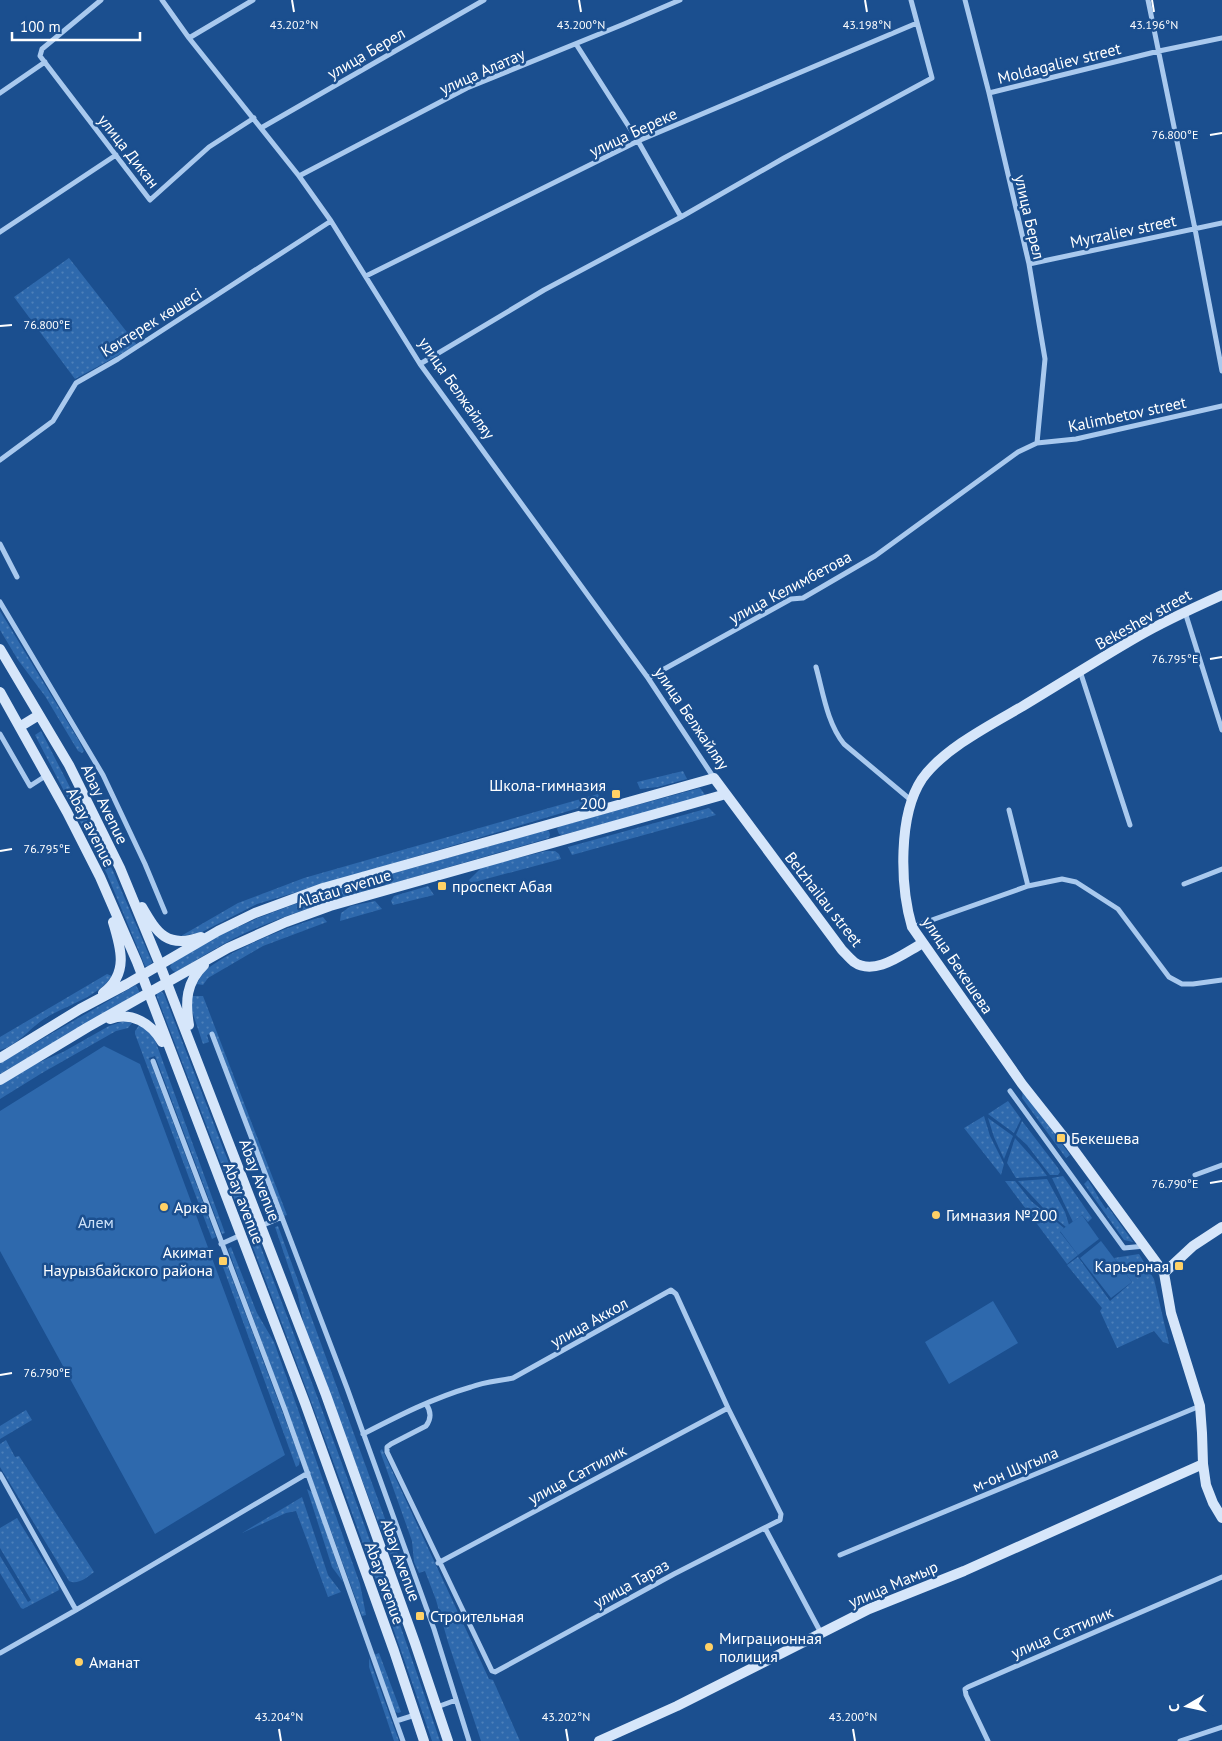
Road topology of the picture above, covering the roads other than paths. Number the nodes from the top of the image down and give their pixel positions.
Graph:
1 (101, 0) edge
2 (162, 0) edge
3 (253, 0) edge
4 (484, 0) edge
5 (680, 0) edge
6 (911, 0) edge
7 (965, 0) edge
8 (1148, 0) edge
9 (917, 23) junction
10 (189, 38) junction
11 (1222, 38) edge
12 (576, 44) junction
13 (1159, 51) junction
14 (45, 62) junction
15 (0, 93) edge
16 (989, 93) junction
17 (254, 118) junction
18 (261, 128) junction
19 (638, 142) junction
20 (116, 155) junction
21 (299, 176) junction
22 (680, 217) junction
23 (331, 221) junction
24 (1222, 223) edge
25 (1195, 228) junction
26 (0, 232) edge
27 (1029, 264) junction
28 (366, 276) junction
29 (420, 364) junction
30 (1222, 371) edge
31 (1222, 406) edge
32 (1037, 443) junction
33 (0, 460) edge
34 (0, 544) edge
35 (17, 577) dead end
36 (1222, 595) edge
37 (0, 602) edge
38 (1185, 612) junction
39 (0, 649) edge
40 (816, 667) dead end
41 (1080, 671) junction
42 (648, 678) junction
43 (0, 692) edge
44 (40, 715) junction
45 (20, 726) junction
46 (1222, 730) edge
47 (0, 734) edge
48 (47, 775) junction
49 (714, 778) junction
50 (726, 794) junction
51 (912, 801) junction
52 (1009, 810) dead end
53 (550, 824) junction
54 (1130, 825) dead end
55 (558, 841) junction
56 (120, 868) junction
57 (1222, 869) edge
58 (375, 874) junction
59 (100, 877) junction
60 (1184, 884) dead end
61 (1028, 886) junction
62 (383, 891) junction
63 (165, 912) dead end
64 (912, 927) junction
65 (218, 931) junction
66 (922, 943) junction
67 (228, 948) junction
68 (160, 965) junction
69 (142, 976) junction
70 (1222, 980) edge
71 (167, 982) junction
72 (148, 993) junction
73 (80, 1009) junction
74 (88, 1027) junction
75 (212, 1034) dead end
76 (194, 1051) junction
77 (0, 1058) edge
78 (173, 1059) junction
79 (152, 1061) dead end
80 (0, 1080) edge
81 (1010, 1091) dead end
82 (1222, 1166) edge
83 (1195, 1175) dead end
84 (282, 1217) junction
85 (262, 1226) junction
86 (1222, 1227) edge
87 (240, 1235) junction
88 (221, 1244) junction
89 (1146, 1246) junction
90 (1164, 1273) junction
91 (426, 1404) junction
92 (1200, 1406) junction
93 (728, 1408) junction
94 (363, 1434) junction
95 (1203, 1464) junction
96 (308, 1473) junction
97 (0, 1474) edge
98 (1222, 1518) edge
99 (765, 1528) junction
100 (840, 1555) dead end
101 (438, 1563) junction
102 (1222, 1577) edge
103 (76, 1610) junction
104 (821, 1633) junction
105 (0, 1653) edge
106 (456, 1700) junction
107 (437, 1707) junction
108 (415, 1715) junction
109 (396, 1721) junction
110 (1222, 1728) edge
111 (402, 1741) edge
112 (424, 1741) edge
113 (448, 1741) edge
114 (469, 1741) edge
115 (599, 1741) edge
116 (988, 1741) edge
117 (1180, 1741) edge

1 - 14 street
2 - 10 street, улица Белжайляу
3 - 10 street
4 - 18 street, улица Берел
5 - 12 street, улица Алатау
6 - 9 street
7 - 16 street, улица Берел
8 - 13 street
9 - 19 street, улица Береке
9 - 22 street
10 - 17 street, улица Белжайляу
11 - 13 street, Moldagaliev street
12 - 19 street
12 - 21 street, улица Алатау
13 - 16 street, Moldagaliev street
13 - 25 street
14 - 15 street
14 - 20 street, улица Дикан
16 - 27 street, улица Берел
17 - 18 street, улица Белжайляу
17 - 20 street, улица Дикан
18 - 21 street, улица Белжайляу
19 - 22 street
19 - 28 street, улица Береке
20 - 26 street
21 - 23 street, улица Белжайляу
22 - 29 street
23 - 28 street, улица Белжайляу
23 - 33 street, Көктерек көшесі
24 - 25 street, Myrzaliev street
25 - 27 street, Myrzaliev street
25 - 30 street
27 - 32 street, улица Берел
28 - 29 street, улица Белжайляу
29 - 42 street, улица Белжайляу
31 - 32 street, Kalimbetov street
32 - 42 street, улица Келимбетова
34 - 35 street
36 - 38 main road, Bekeshev street
37 - 63 street
38 - 41 main road, Bekeshev street
38 - 46 street
39 - 44 main road, Abay Avenue
40 - 51 street
41 - 51 main road, улица Бекешева
41 - 54 street
42 - 49 street, улица Белжайляу
43 - 45 main road, Abay avenue
44 - 45 main road
44 - 56 main road, Abay Avenue
45 - 48 main road, Abay avenue
47 - 48 street
48 - 59 main road, Abay avenue
49 - 50 main road, улица Белжайляу
49 - 53 main road, Alatau avenue
50 - 55 main road, Alatau avenue
50 - 66 main road, Belzhailau street
51 - 64 main road, улица Бекешева
52 - 61 street
53 - 55 main road
53 - 58 main road, Alatau avenue
55 - 62 main road, Alatau avenue
56 - 65 main road
56 - 68 main road, Abay Avenue
57 - 60 street
58 - 62 main road
58 - 65 main road, Alatau avenue
59 - 69 main road, Abay avenue
59 - 73 main road
61 - 64 street
61 - 70 street
62 - 67 main road, Alatau avenue
64 - 66 main road, улица Бекешева
65 - 68 main road, Alatau avenue
66 - 89 main road, улица Бекешева
67 - 71 main road, Alatau avenue
67 - 76 main road
68 - 69 main road, Alatau avenue
68 - 71 main road, Abay Avenue
69 - 72 main road, Abay avenue
69 - 73 main road, Alatau avenue
71 - 72 main road, Alatau avenue
71 - 76 main road, Abay Avenue
72 - 74 main road, Alatau avenue
72 - 78 main road, Abay avenue
73 - 77 main road, Alatau avenue
74 - 78 main road
74 - 80 main road, Alatau avenue
75 - 84 street
76 - 85 main road, Abay Avenue
78 - 87 main road, Abay avenue
79 - 88 street
81 - 89 street
82 - 83 street
84 - 85 street
84 - 94 street
85 - 107 main road, Abay Avenue
86 - 90 main road
87 - 88 street
87 - 108 main road, Abay avenue
88 - 96 street
89 - 90 main road, улица Бекешева
90 - 92 main road
91 - 93 street, улица Аккол
91 - 94 street, улица Аккол
91 - 101 street
92 - 95 main road
92 - 100 street, м-он Шугыла
93 - 99 street, улица Тараз
93 - 101 street, улица Саттилик
94 - 106 street
95 - 98 main road
95 - 104 main road, улица Мамыр
96 - 103 street
96 - 109 street
97 - 103 street
99 - 101 street, улица Тараз
99 - 104 street
102 - 116 street, улица Саттилик
103 - 105 street
104 - 115 main road, улица Мамыр
106 - 107 street
106 - 114 street
107 - 113 main road, Abay Avenue
108 - 109 street
108 - 112 main road, Abay avenue
109 - 111 street
110 - 117 street

